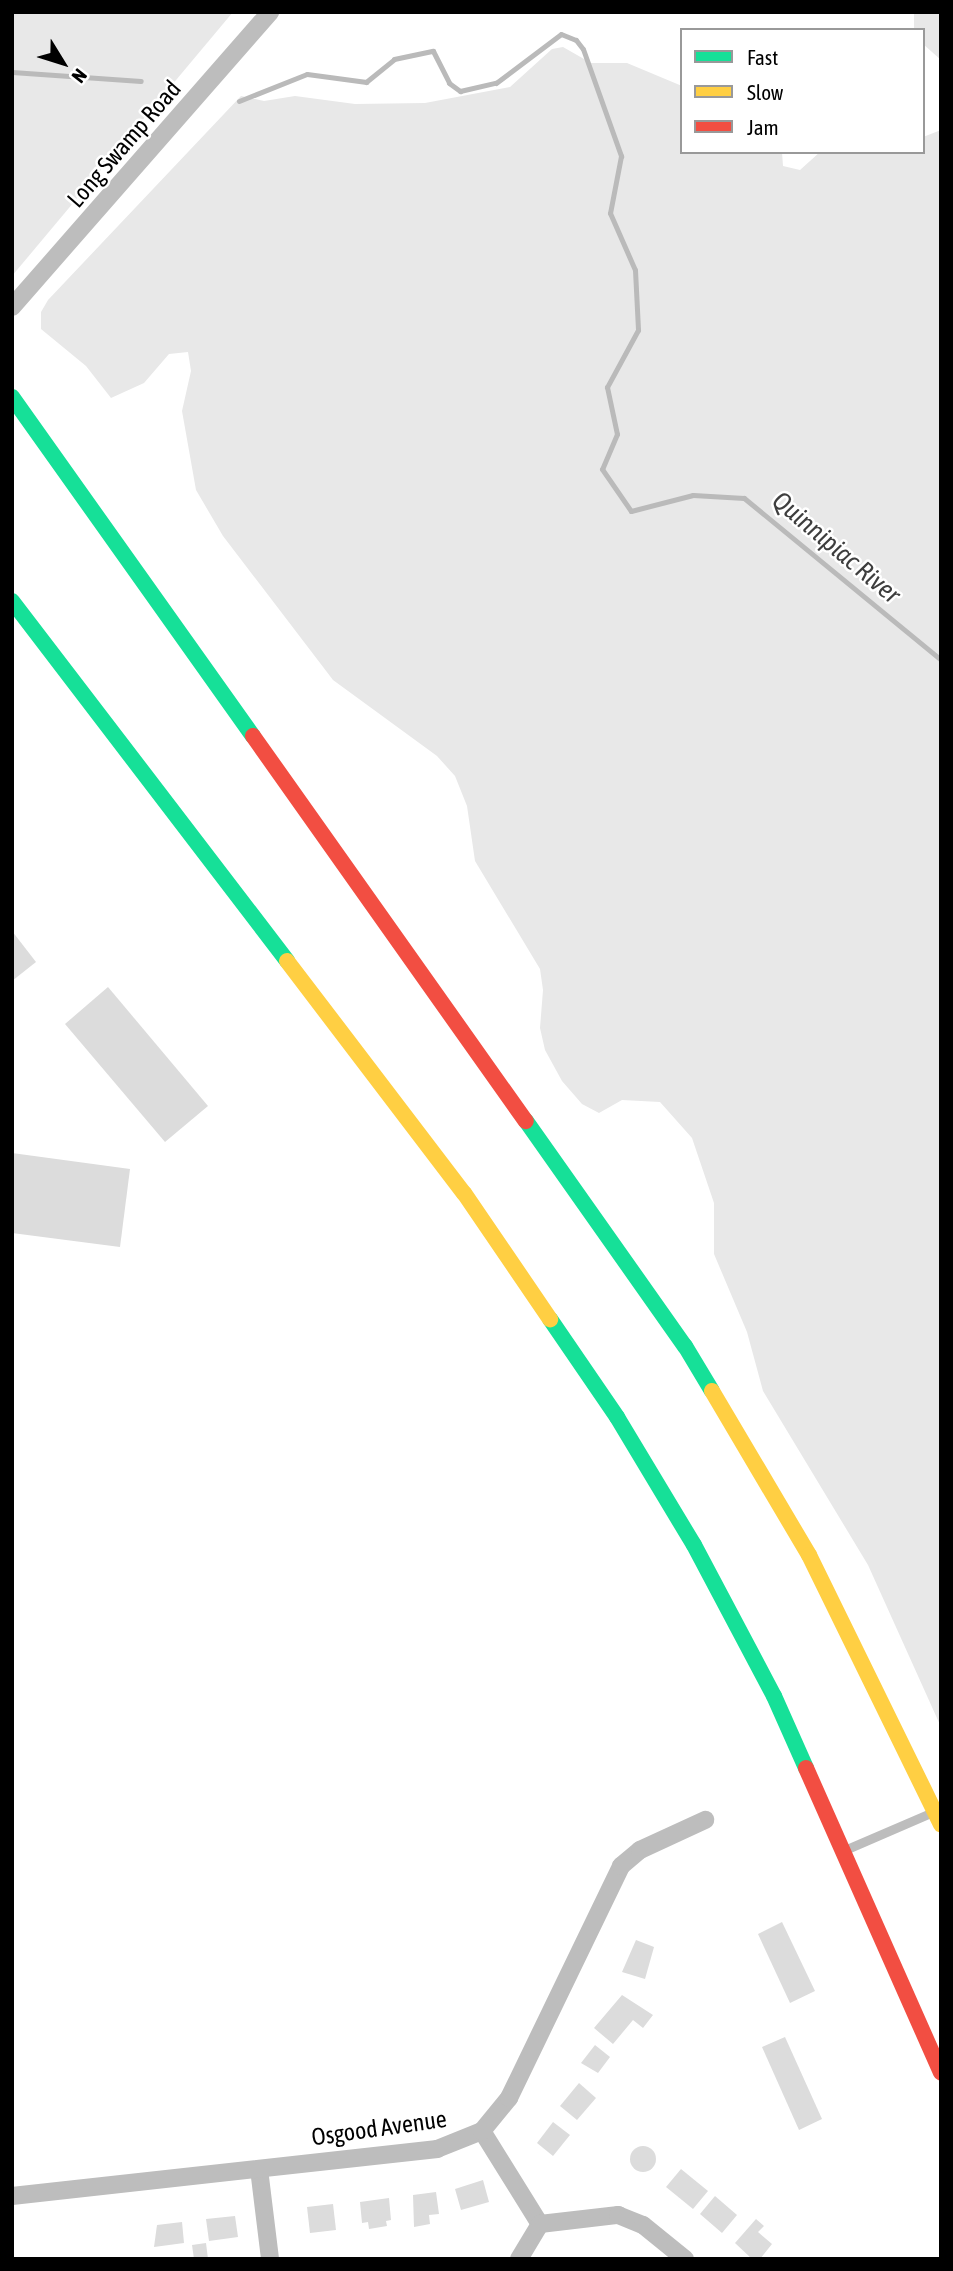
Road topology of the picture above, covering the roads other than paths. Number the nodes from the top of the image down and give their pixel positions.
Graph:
1 (270, 12) edge
2 (12, 307) edge
3 (12, 397) edge
4 (12, 601) edge
5 (938, 1818) edge
6 (705, 1820) dead end
7 (845, 1850) junction
8 (941, 2072) edge
9 (482, 2131) junction
10 (259, 2169) junction
11 (12, 2196) edge
12 (540, 2224) junction
13 (270, 2259) edge
14 (519, 2259) edge
15 (685, 2259) edge

1 - 2 street, Long Swamp Road
3 - 5 highway
4 - 7 highway
5 - 7 lane
6 - 9 street, Osgood Avenue
7 - 8 highway
9 - 10 street, Osgood Avenue
9 - 12 street
10 - 11 street, Osgood Avenue
10 - 13 street
12 - 14 street
12 - 15 street

